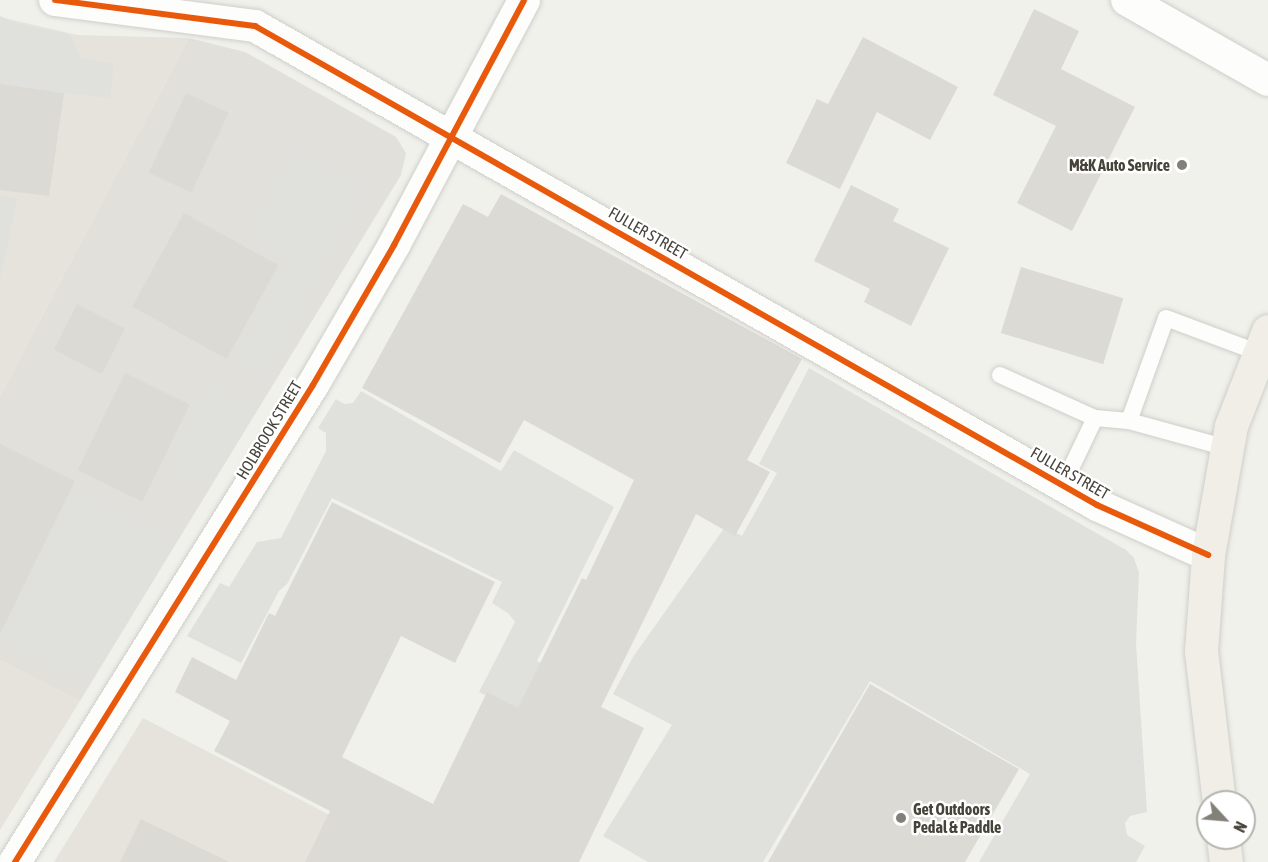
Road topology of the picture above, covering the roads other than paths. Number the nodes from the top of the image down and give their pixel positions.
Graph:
1 (55, 0) edge
2 (524, 0) edge
3 (1127, 0) edge
4 (1268, 80) edge
5 (452, 136) junction
6 (1264, 342) edge
7 (1000, 375) dead end
8 (1095, 417) junction
9 (1129, 421) junction
10 (1227, 448) junction
11 (1063, 485) junction
12 (1208, 555) junction
13 (1218, 790) edge
14 (15, 862) edge

1 - 5 street, FULLER STREET
2 - 5 street, HOLBROOK STREET
3 - 4 street
5 - 11 street, FULLER STREET
5 - 14 street, HOLBROOK STREET
6 - 9 lane
6 - 10 main road
7 - 8 lane
8 - 9 lane
8 - 11 lane
9 - 10 lane
10 - 12 main road
11 - 12 street, FULLER STREET
12 - 13 main road

